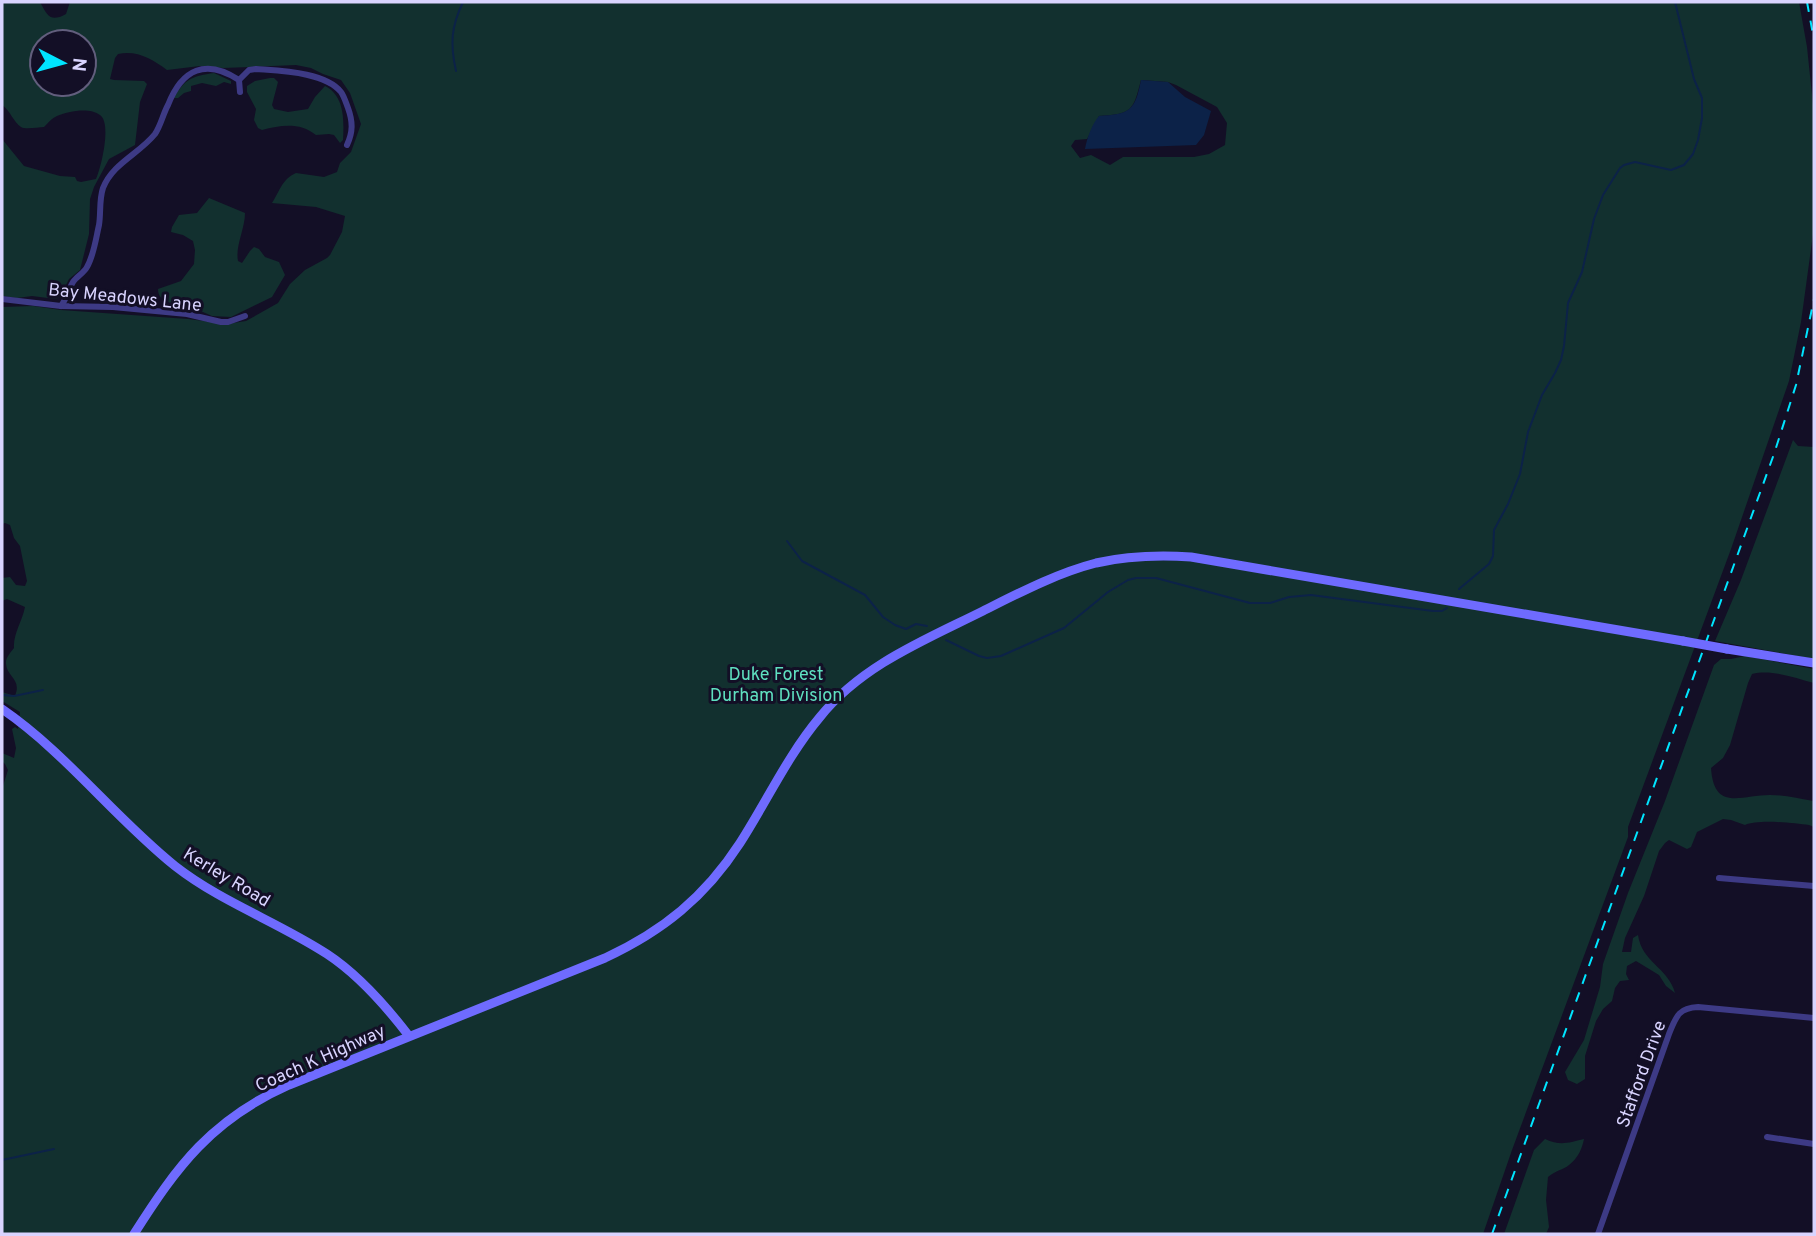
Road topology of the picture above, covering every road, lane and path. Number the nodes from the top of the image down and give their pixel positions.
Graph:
1 (239, 80) junction
2 (240, 92) dead end
3 (347, 145) dead end
4 (2, 299) edge
5 (61, 306) junction
6 (245, 316) dead end
7 (1814, 663) edge
8 (2, 709) edge
9 (1718, 878) dead end
10 (1814, 886) edge
11 (1814, 1018) edge
12 (410, 1036) junction
13 (1767, 1137) dead end
14 (1814, 1144) edge
15 (134, 1234) edge
16 (1598, 1234) edge

1 - 2 street
1 - 3 street
1 - 5 street
4 - 5 street, Bay Meadows Lane
5 - 6 street, Bay Meadows Lane
7 - 12 street, Coach K Highway, bridge
8 - 12 street, Kerley Road
9 - 10 street
11 - 16 street, Stafford Drive
12 - 15 street, Coach K Highway
13 - 14 street

